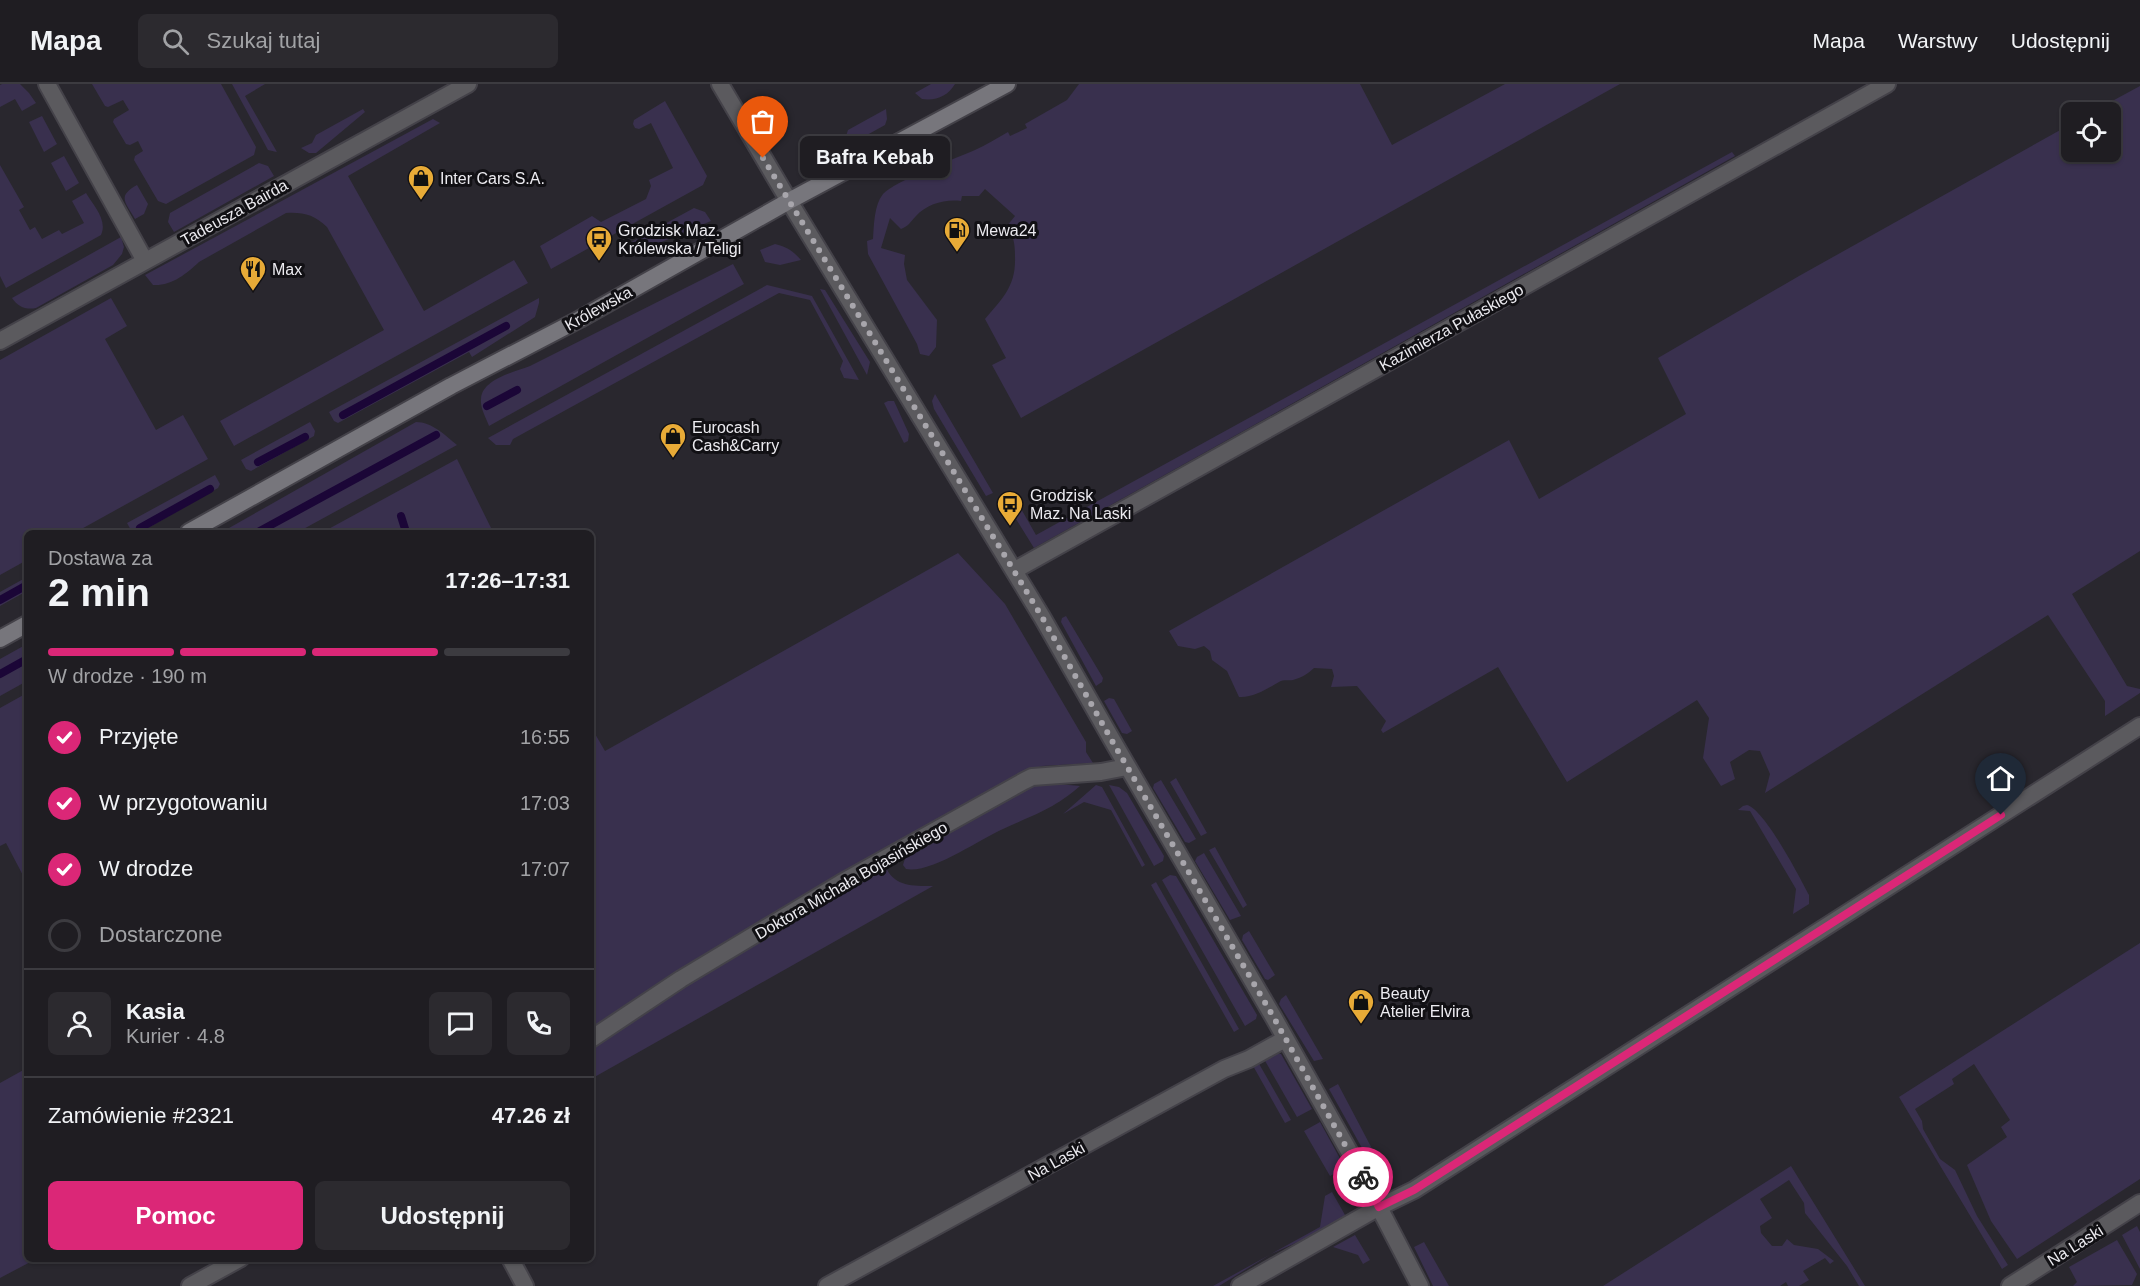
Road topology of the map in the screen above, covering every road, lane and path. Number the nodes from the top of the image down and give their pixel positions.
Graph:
1 (47, 84) edge
2 (468, 84) edge
3 (720, 84) edge
4 (1007, 84) edge
5 (1887, 84) edge
6 (789, 201) junction
7 (145, 261) junction
8 (0, 341) edge
9 (193, 530) edge
10 (1015, 570) junction
11 (24, 626) edge
12 (0, 639) edge
13 (2140, 726) edge
14 (1127, 767) junction
15 (594, 1037) edge
16 (1285, 1039) junction
17 (2140, 1203) edge
18 (1379, 1207) junction
19 (234, 1262) edge
20 (512, 1262) edge
21 (190, 1286) edge
22 (525, 1286) edge
23 (827, 1286) edge
24 (1240, 1286) edge
25 (1420, 1286) edge
26 (2010, 1286) edge

1 - 7 street
2 - 7 street, Tadeusza Bairda
3 - 6 street
4 - 6 main road, Królewska
5 - 10 street, Kazimierza Pułaskiego
6 - 9 main road, Królewska
6 - 10 street
7 - 8 street, Tadeusza Bairda
10 - 14 street
11 - 12 main road
13 - 18 street
14 - 15 street, Doktora Michała Bojasińskiego
14 - 16 street
16 - 18 street
16 - 23 street, Na Laski
17 - 26 street, Na Laski
18 - 24 street
18 - 25 street
19 - 21 street
20 - 22 street

